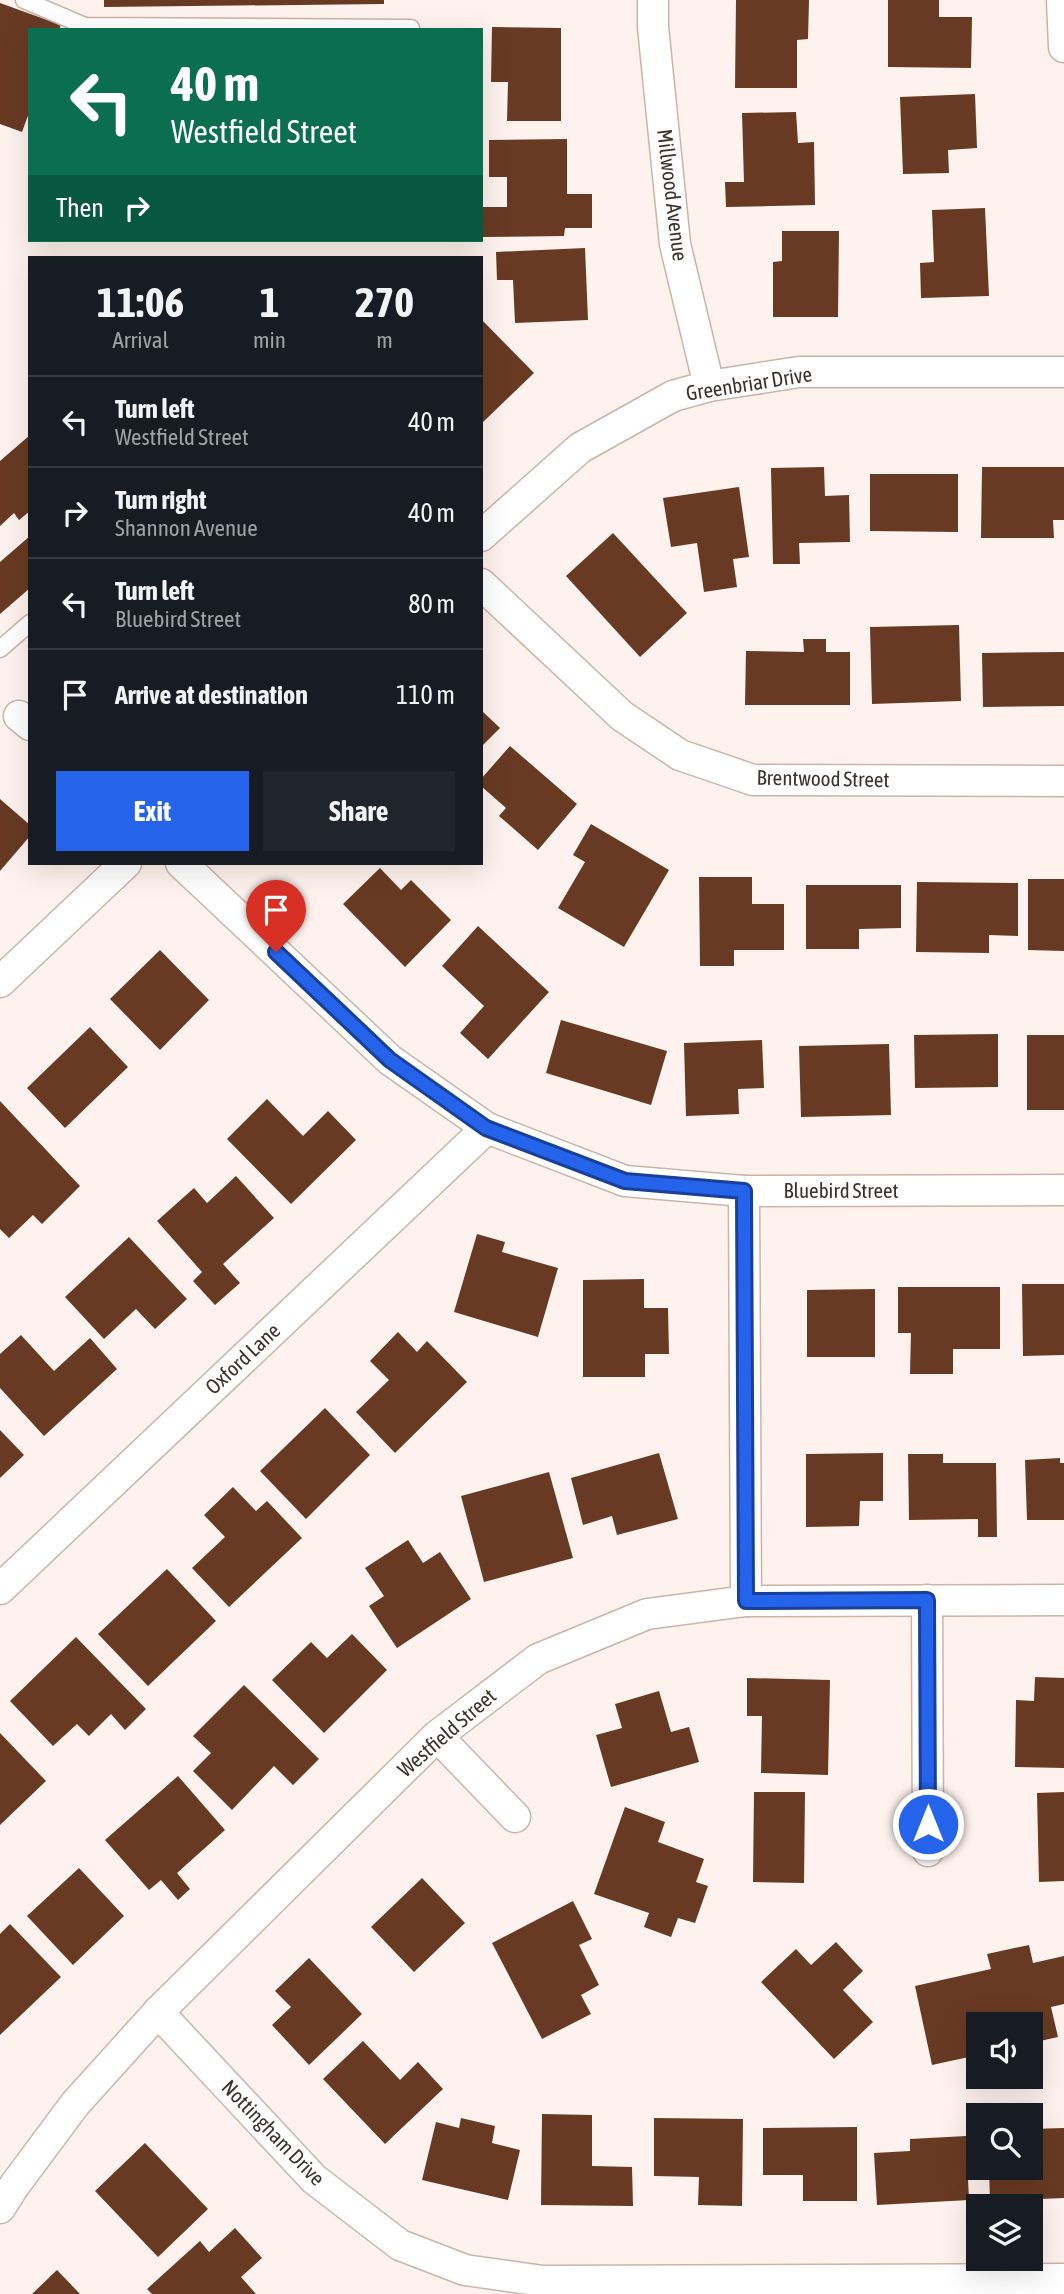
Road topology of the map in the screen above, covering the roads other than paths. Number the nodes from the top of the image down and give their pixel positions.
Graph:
1 (24, 0) edge
2 (653, 0) edge
3 (1062, 0) edge
4 (411, 28) dead end
5 (1064, 47) edge
6 (1064, 372) edge
7 (709, 386) junction
8 (483, 534) edge
9 (483, 586) edge
10 (28, 625) edge
11 (0, 649) edge
12 (1064, 781) edge
13 (124, 865) edge
14 (183, 865) edge
15 (0, 982) edge
16 (486, 1128) junction
17 (1064, 1190) edge
18 (744, 1191) junction
19 (0, 1589) edge
20 (927, 1600) junction
21 (1064, 1600) edge
22 (746, 1601) junction
23 (437, 1736) junction
24 (515, 1817) dead end
25 (928, 1852) dead end
26 (158, 2012) junction
27 (0, 2208) edge
28 (1064, 2279) edge

1 - 4 lane
2 - 7 street, Millwood Avenue
3 - 5 street
6 - 7 street, Greenbriar Drive
7 - 8 street, Greenbriar Drive
9 - 12 street, Brentwood Street
10 - 11 lane
13 - 15 street
14 - 16 street, Bluebird Street
16 - 18 street, Bluebird Street
16 - 19 street, Oxford Lane
17 - 18 street, Bluebird Street
18 - 22 street
20 - 21 street, Westfield Street
20 - 22 street, Westfield Street
20 - 25 street
22 - 23 street, Westfield Street
23 - 24 street
23 - 26 street, Westfield Street
26 - 27 street, Westfield Street
26 - 28 street, Nottingham Drive

